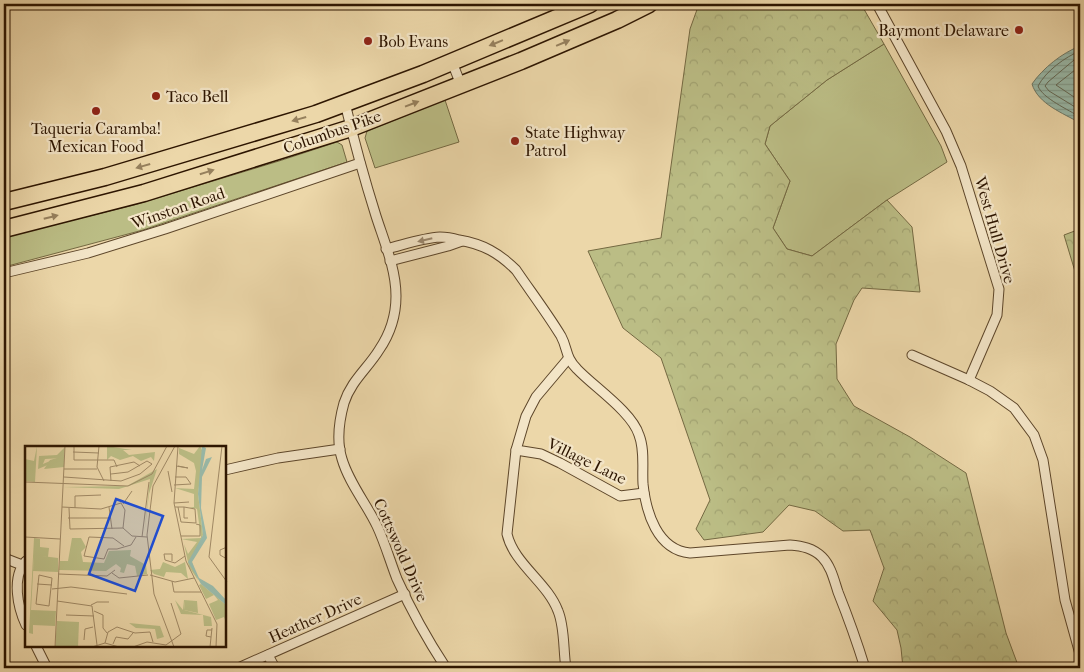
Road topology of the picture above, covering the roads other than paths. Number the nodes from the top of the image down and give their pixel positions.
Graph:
1 (590, 4) edge
2 (649, 4) edge
3 (876, 4) edge
4 (452, 62) junction
5 (461, 85) junction
6 (345, 102) junction
7 (351, 128) junction
8 (360, 163) junction
9 (4, 202) edge
10 (4, 229) edge
11 (464, 240) junction
12 (386, 249) junction
13 (390, 261) junction
14 (4, 273) edge
15 (912, 355) dead end
16 (568, 360) junction
17 (969, 380) junction
18 (340, 448) junction
19 (516, 450) junction
20 (226, 470) edge
21 (644, 493) junction
22 (4, 558) edge
23 (24, 563) edge
24 (405, 594) junction
25 (25, 623) edge
26 (36, 647) edge
27 (1080, 654) edge
28 (268, 655) junction
29 (47, 668) edge
30 (238, 668) edge
31 (275, 668) edge
32 (446, 668) edge
33 (566, 668) edge
34 (865, 668) edge

1 -> 4 highway, Columbus Pike
5 -> 2 highway, Columbus Pike
3 - 17 street, West Hull Drive
4 - 5 street
4 - 6 highway, Columbus Pike
7 -> 5 highway, Columbus Pike
6 - 7 street, Cottswold Drive
6 -> 9 highway, Columbus Pike
7 - 8 street, Cottswold Drive
10 -> 7 highway, Columbus Pike
8 - 12 street, Cottswold Drive
8 - 14 street, Winston Road
11 -> 12 street
11 - 13 street
11 - 16 street
12 - 13 street, Cottswold Drive
13 - 18 street, Cottswold Drive
15 - 17 street
16 - 19 street
16 - 21 street
17 - 27 street
18 - 20 street
18 - 24 street, Cottswold Drive
19 - 21 street, Village Lane
19 - 33 street
21 - 34 street
22 - 23 street
23 - 25 street
24 - 28 street, Heather Drive
24 - 32 street, Cottswold Drive
26 - 29 street
28 - 30 street, Heather Drive
28 - 31 street

